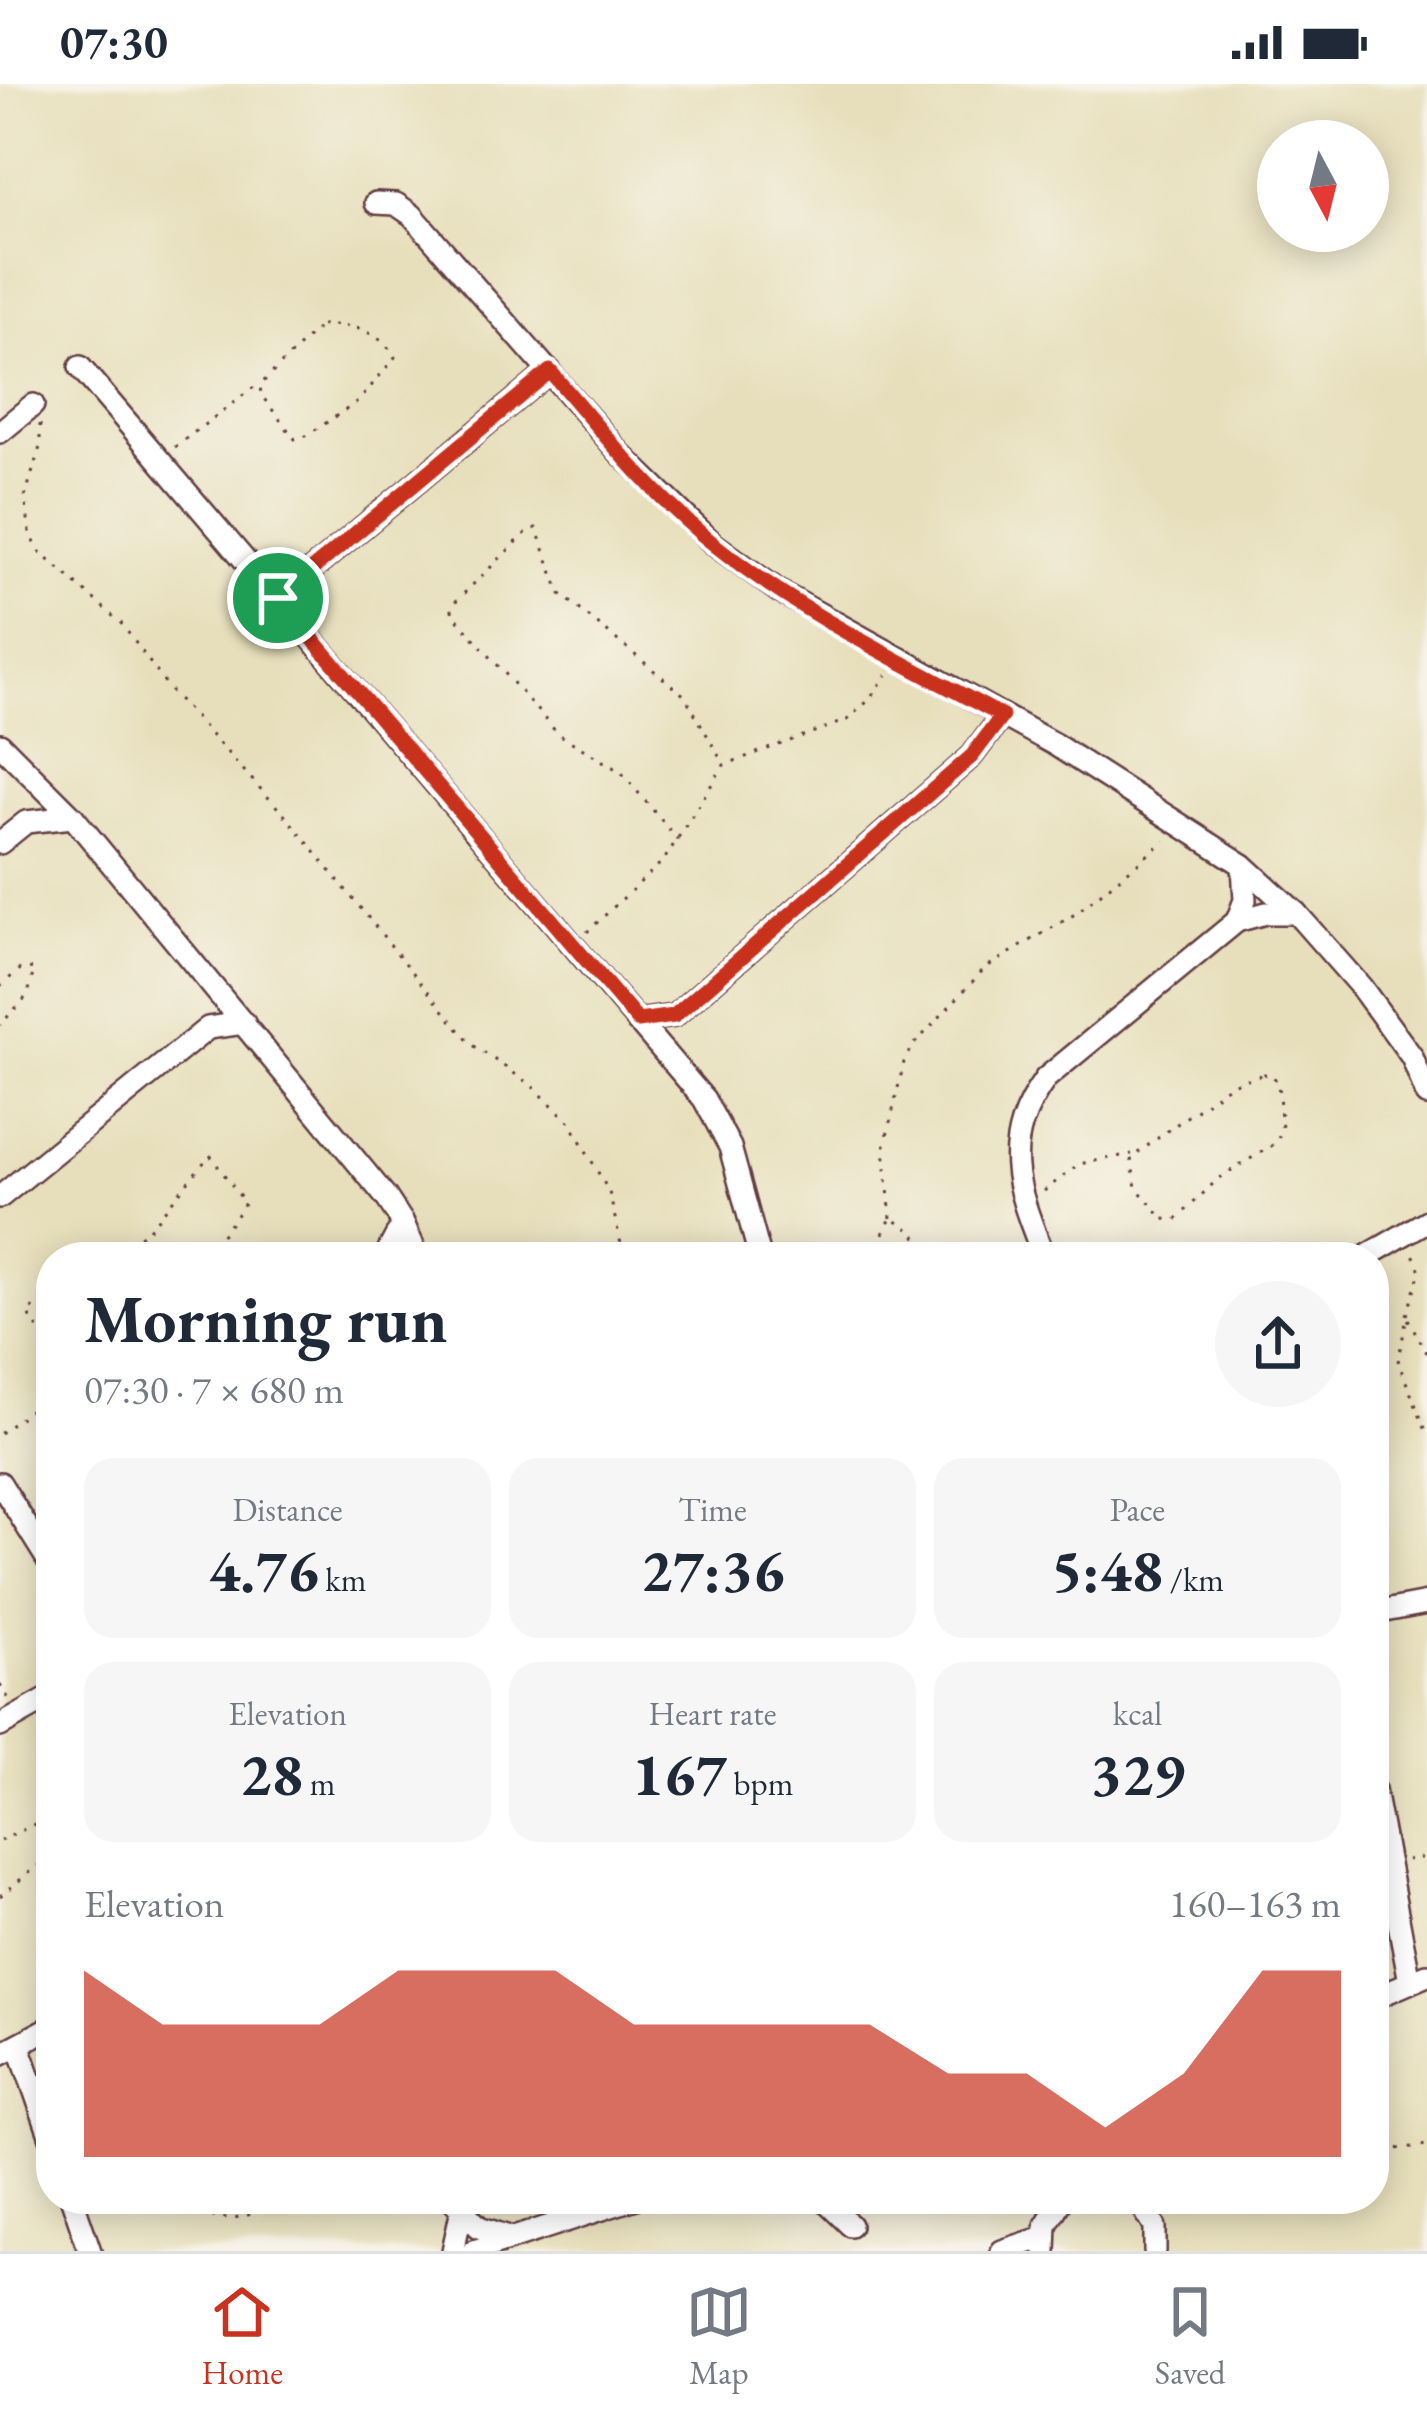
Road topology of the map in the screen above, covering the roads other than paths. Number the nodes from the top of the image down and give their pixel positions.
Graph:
1 (376, 202) dead end
2 (80, 367) dead end
3 (550, 371) junction
4 (33, 405) road end
5 (0, 432) edge
6 (278, 598) junction
7 (1002, 716) junction
8 (0, 744) edge
9 (30, 772) junction
10 (73, 818) junction
11 (26, 822) junction
12 (0, 843) edge
13 (1243, 865) junction
14 (1296, 913) junction
15 (1237, 922) junction
16 (217, 988) junction
17 (674, 1016) junction
18 (638, 1021) junction
19 (244, 1023) junction
20 (208, 1028) junction
21 (665, 1053) junction
22 (1427, 1095) edge
23 (0, 1197) edge
24 (1427, 1221) edge
25 (403, 1223) junction
26 (393, 1242) edge
27 (411, 1242) edge
28 (756, 1242) edge
29 (1038, 1242) edge
30 (1389, 1243) edge
31 (0, 1483) edge
32 (24, 1522) junction
33 (36, 1522) edge
34 (36, 1538) edge
35 (1427, 1603) edge
36 (1389, 1610) edge
37 (36, 1706) edge
38 (0, 1726) edge
39 (1389, 1853) edge
40 (1419, 1978) edge
41 (1389, 1991) edge
42 (36, 2035) edge
43 (9, 2050) edge
44 (36, 2107) edge
45 (77, 2214) edge
46 (456, 2214) edge
47 (465, 2214) edge
48 (586, 2214) edge
49 (839, 2214) edge
50 (1050, 2214) edge
51 (1147, 2214) edge
52 (850, 2225) dead end
53 (511, 2238) junction
54 (1044, 2244) edge
55 (90, 2251) edge
56 (453, 2251) edge
57 (473, 2251) edge
58 (1002, 2251) edge
59 (1155, 2251) edge

1 - 3 street
2 - 6 street
3 - 6 street
3 - 7 street
4 - 5 street
6 - 18 street
7 - 13 street
7 - 17 street
8 - 9 street
9 - 10 street
9 - 11 street
10 - 11 street
10 - 16 street
11 - 12 street
13 - 14 street
13 - 15 street
14 - 15 street
14 - 22 street
15 - 29 street
16 - 19 street
16 - 20 street
17 - 18 street
17 - 21 street
18 - 21 street
19 - 20 street
19 - 25 street
20 - 23 street
21 - 28 street
24 - 30 street
25 - 26 street
25 - 27 street
31 - 32 street
32 - 33 street
32 - 34 street
35 - 36 street
37 - 38 street
39 - 40 street
40 - 41 street
42 - 43 street
43 - 44 street
45 - 55 street
46 - 56 street
47 - 53 street
48 - 53 street
49 - 52 street
50 - 54 street
51 - 59 street
53 - 57 street
54 - 58 street

